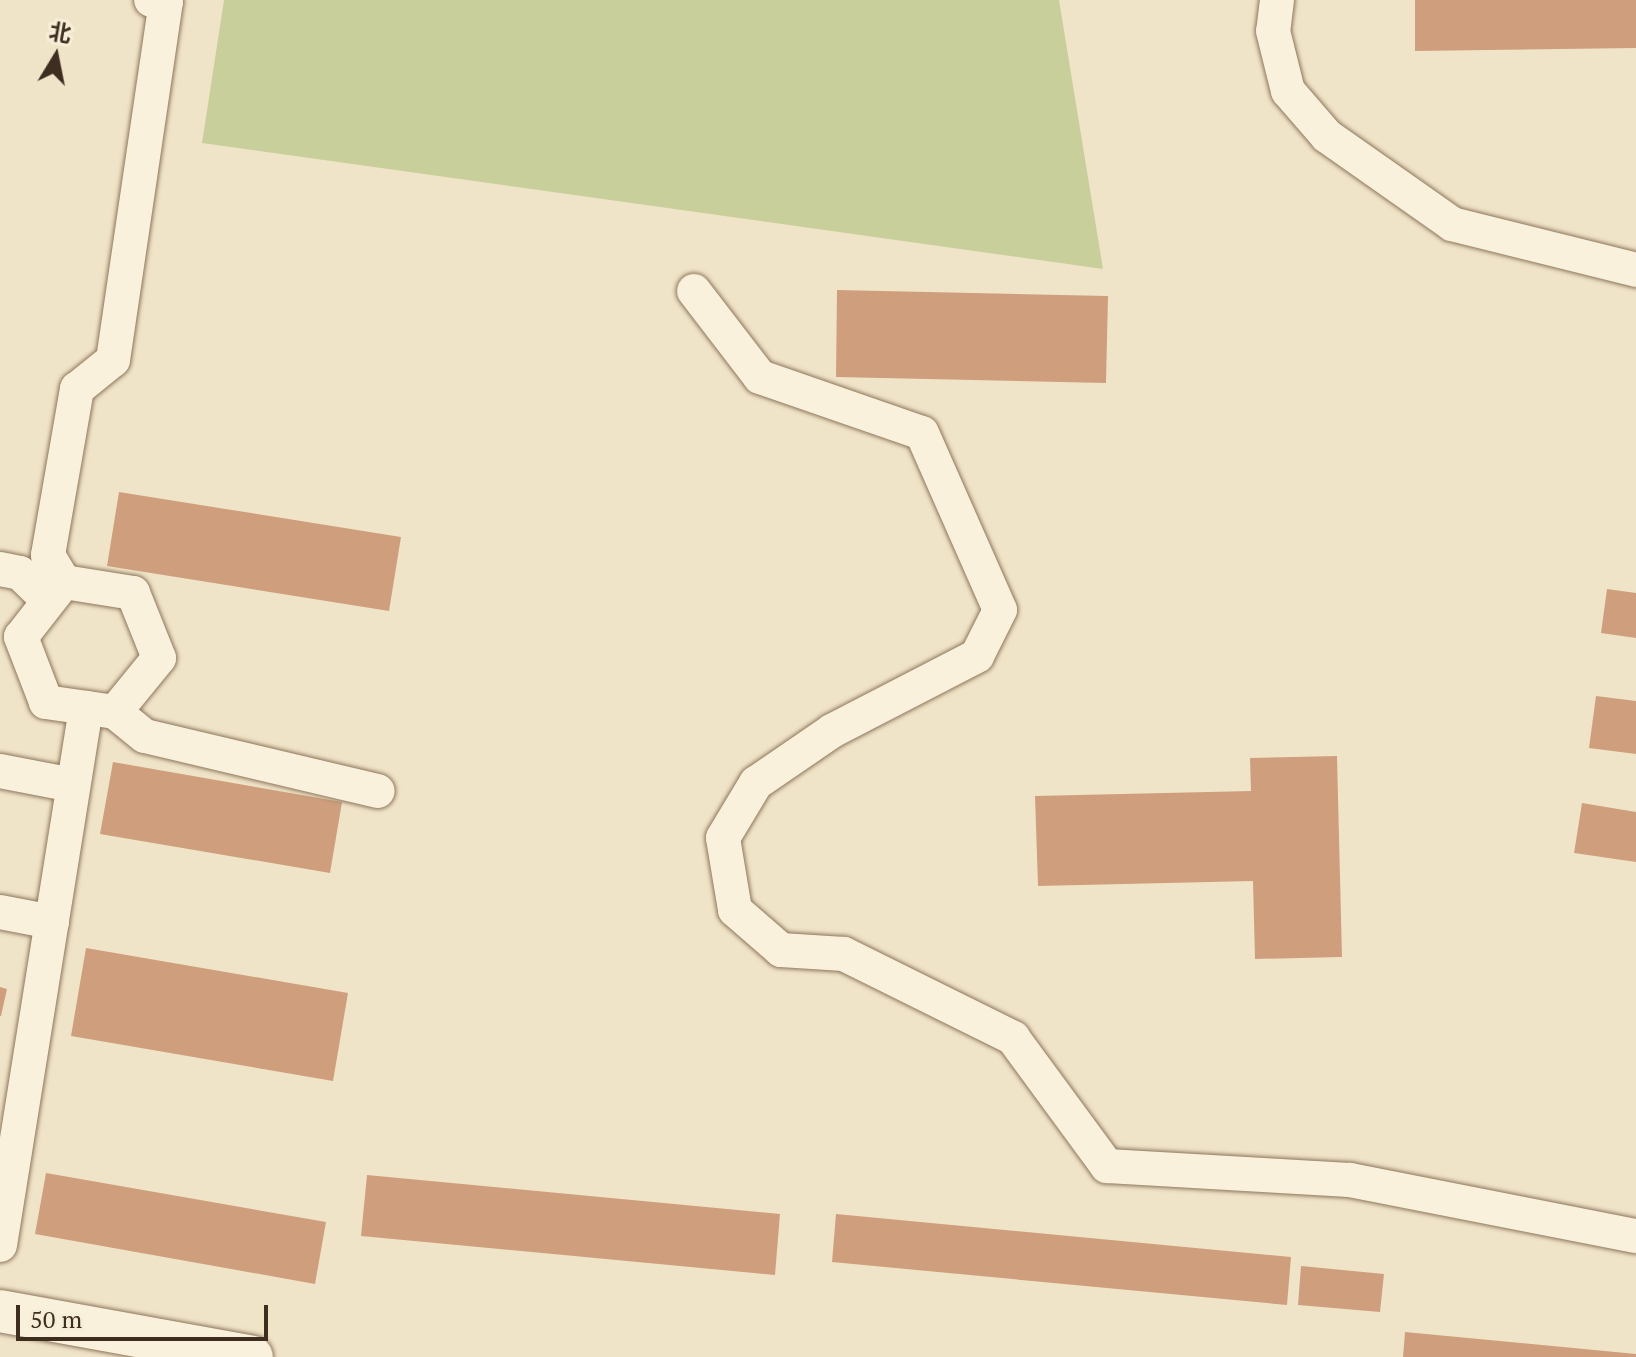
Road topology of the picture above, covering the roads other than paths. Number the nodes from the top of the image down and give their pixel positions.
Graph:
1 (151, 0) edge
2 (1277, 0) edge
3 (1636, 270) edge
4 (694, 291) dead end
5 (0, 569) edge
6 (57, 592) junction
7 (100, 710) junction
8 (0, 771) edge
9 (73, 785) junction
10 (378, 791) dead end
11 (0, 912) edge
12 (52, 922) junction
13 (1636, 1236) edge
14 (0, 1245) edge
15 (0, 1311) edge
16 (252, 1357) edge

1 - 6 street
2 - 3 street
4 - 13 street
5 - 6 street
6 - 7 street
6 - 7 street
7 - 9 street
7 - 10 street
8 - 9 street
9 - 12 street
11 - 12 street
12 - 14 street
15 - 16 street

